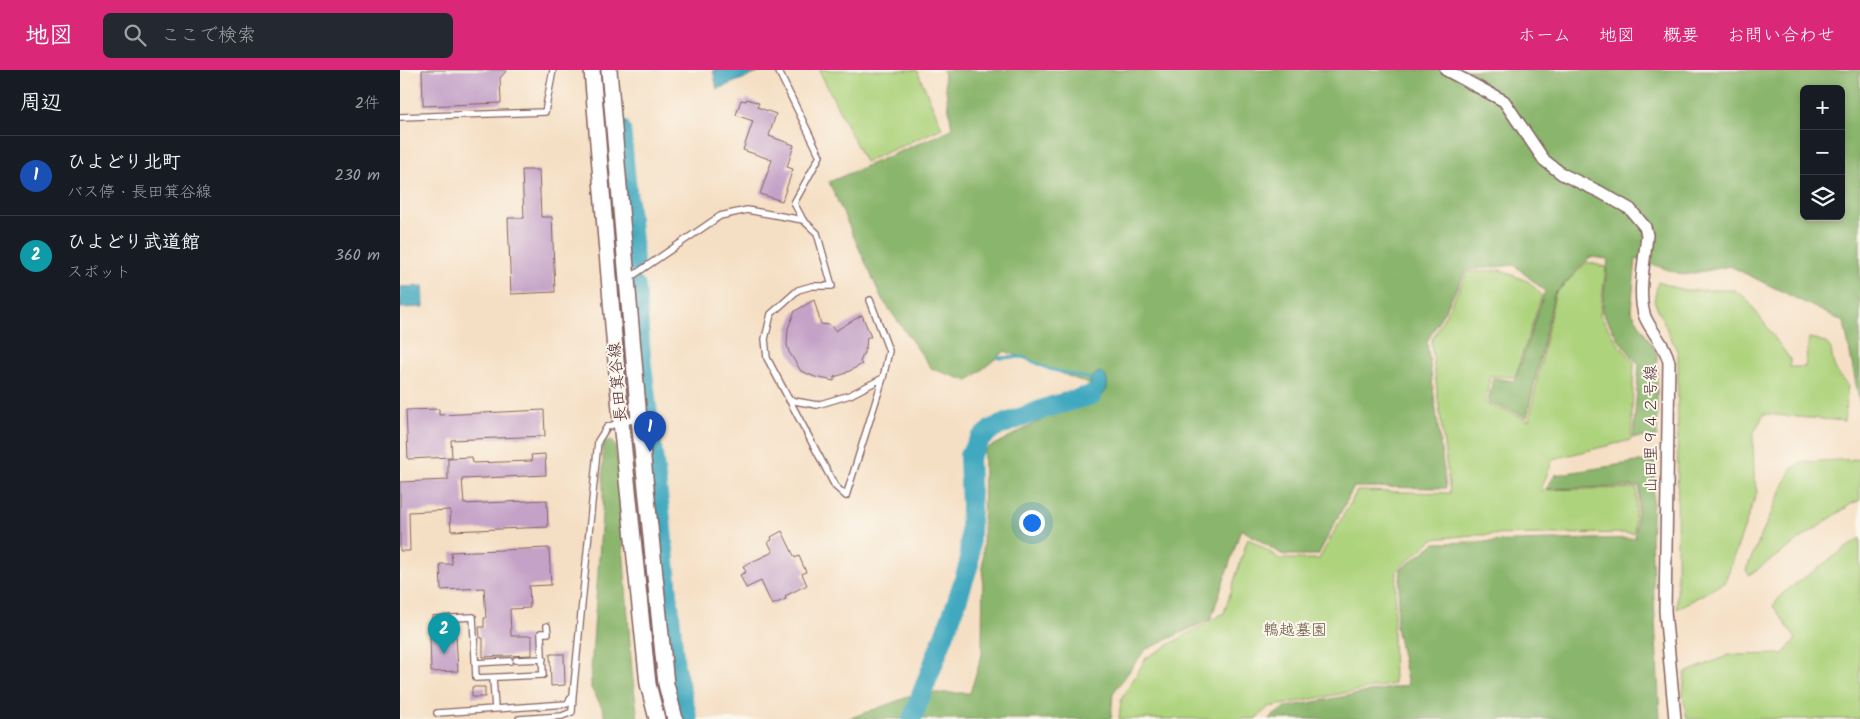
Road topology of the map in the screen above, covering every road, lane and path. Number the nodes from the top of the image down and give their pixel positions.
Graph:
1 (553, 70) edge
2 (592, 70) edge
3 (608, 70) edge
4 (778, 70) edge
5 (1446, 70) edge
6 (400, 118) edge
7 (803, 220) junction
8 (627, 280) junction
9 (870, 300) dead end
10 (883, 378) junction
11 (789, 400) junction
12 (638, 419) junction
13 (621, 422) junction
14 (435, 619) dead end
15 (547, 626) dead end
16 (542, 659) junction
17 (475, 662) junction
18 (492, 678) junction
19 (573, 695) junction
20 (495, 709) junction
21 (437, 712) dead end
22 (519, 719) edge
23 (657, 719) edge
24 (676, 719) edge
25 (1675, 719) edge

1 - 6 lane
2 - 13 street, 長田箕谷線
3 - 8 street, 長田箕谷線
4 - 7 lane
5 - 25 street, 山田里９４２号線
7 - 8 lane
7 - 11 lane
8 - 12 street, 長田箕谷線
9 - 10 lane
10 - 11 lane
10 - 11 lane
12 - 13 lane
12 - 24 street, 長田箕谷線
13 - 19 lane
13 - 23 street, 長田箕谷線
14 - 17 lane
15 - 16 lane
16 - 17 lane
16 - 18 lane
17 - 18 lane
18 - 20 lane
19 - 20 lane
19 - 22 lane
20 - 21 lane

